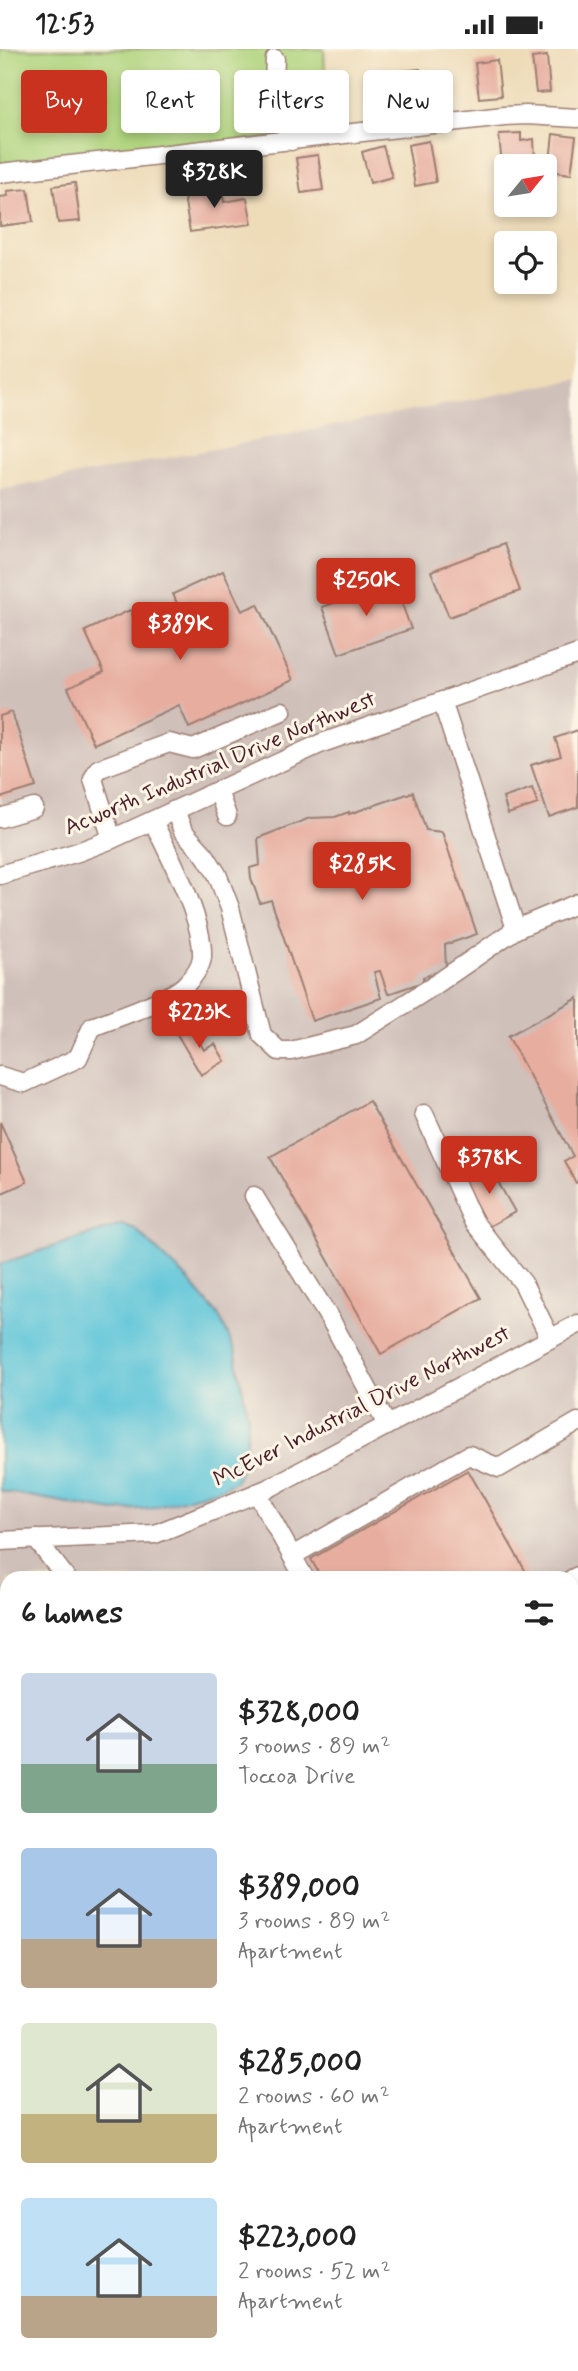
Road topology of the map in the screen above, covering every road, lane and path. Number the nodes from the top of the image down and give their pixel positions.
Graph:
1 (275, 59) dead end
2 (578, 118) edge
3 (291, 141) junction
4 (0, 173) edge
5 (578, 654) edge
6 (442, 701) junction
7 (282, 711) dead end
8 (218, 791) junction
9 (34, 808) dead end
10 (174, 810) junction
11 (228, 816) dead end
12 (0, 818) edge
13 (153, 821) junction
14 (112, 839) junction
15 (0, 875) edge
16 (578, 903) edge
17 (516, 929) junction
18 (0, 1076) edge
19 (424, 1114) dead end
20 (254, 1196) dead end
21 (578, 1324) edge
22 (550, 1338) junction
23 (578, 1422) edge
24 (387, 1425) junction
25 (257, 1493) junction
26 (36, 1539) junction
27 (0, 1541) edge
28 (292, 1556) junction
29 (61, 1571) edge
30 (300, 1571) edge

1 - 3 street
2 - 3 street
3 - 4 street
5 - 6 street, Acworth Industrial Drive Northwest
6 - 8 street, Acworth Industrial Drive Northwest
6 - 17 street
7 - 14 street
8 - 10 street, Acworth Industrial Drive Northwest
8 - 11 street
9 - 12 street
10 - 13 street, Acworth Industrial Drive Northwest
10 - 17 street
13 - 14 street, Acworth Industrial Drive Northwest
13 - 18 street
14 - 15 street, Acworth Industrial Drive Northwest
16 - 17 street
19 - 22 street
20 - 24 street
21 - 22 street, McEver Industrial Drive Northwest
22 - 24 street, McEver Industrial Drive Northwest
23 - 28 street
24 - 25 street, McEver Industrial Drive Northwest
25 - 26 street, McEver Industrial Drive Northwest
25 - 28 street
26 - 27 street, McEver Industrial Drive Northwest
26 - 29 street
28 - 30 street

